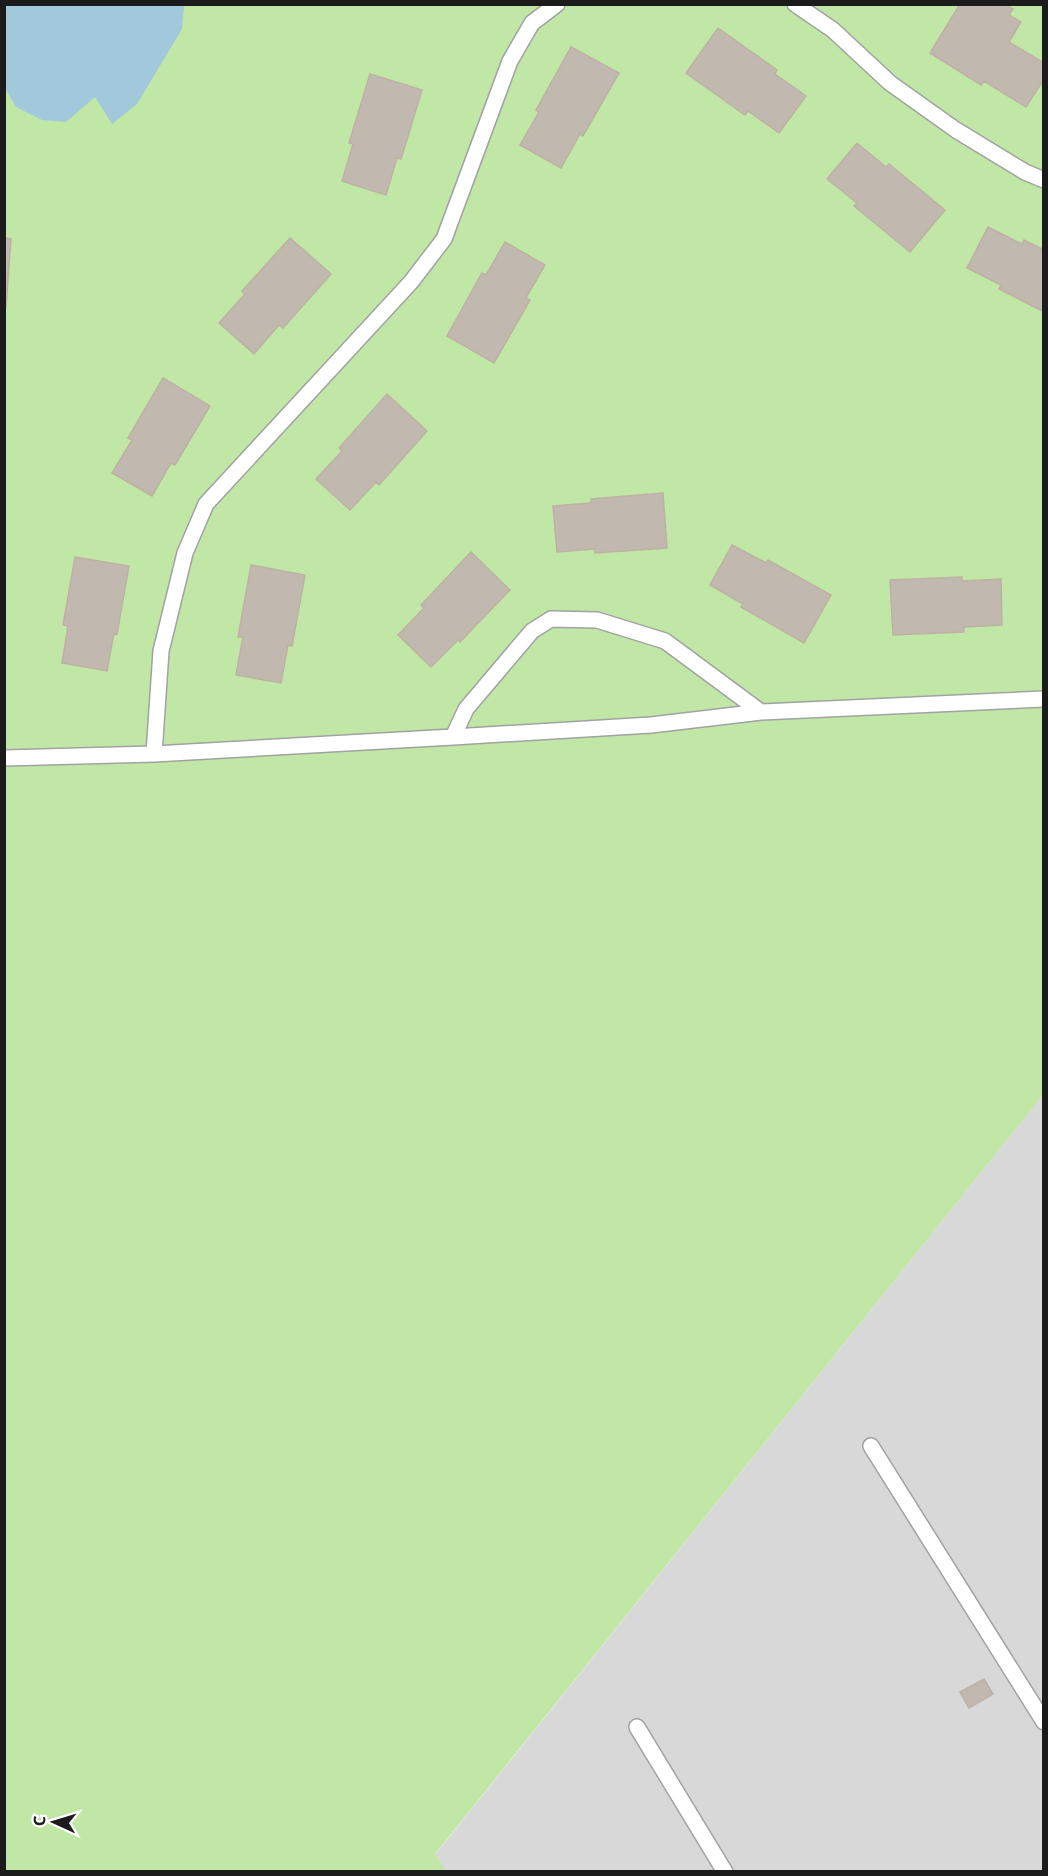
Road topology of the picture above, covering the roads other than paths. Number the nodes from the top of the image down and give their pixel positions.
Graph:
1 (557, 4) edge
2 (795, 4) edge
3 (1044, 180) edge
4 (1044, 699) edge
5 (761, 712) junction
6 (453, 737) junction
7 (154, 754) junction
8 (4, 758) edge
9 (871, 1446) dead end
10 (1044, 1722) edge
11 (637, 1727) dead end
12 (725, 1872) edge

1 - 7 lane
2 - 3 lane
4 - 5 lane
5 - 6 lane
5 - 6 lane
6 - 7 lane
7 - 8 lane
9 - 10 lane
11 - 12 lane

